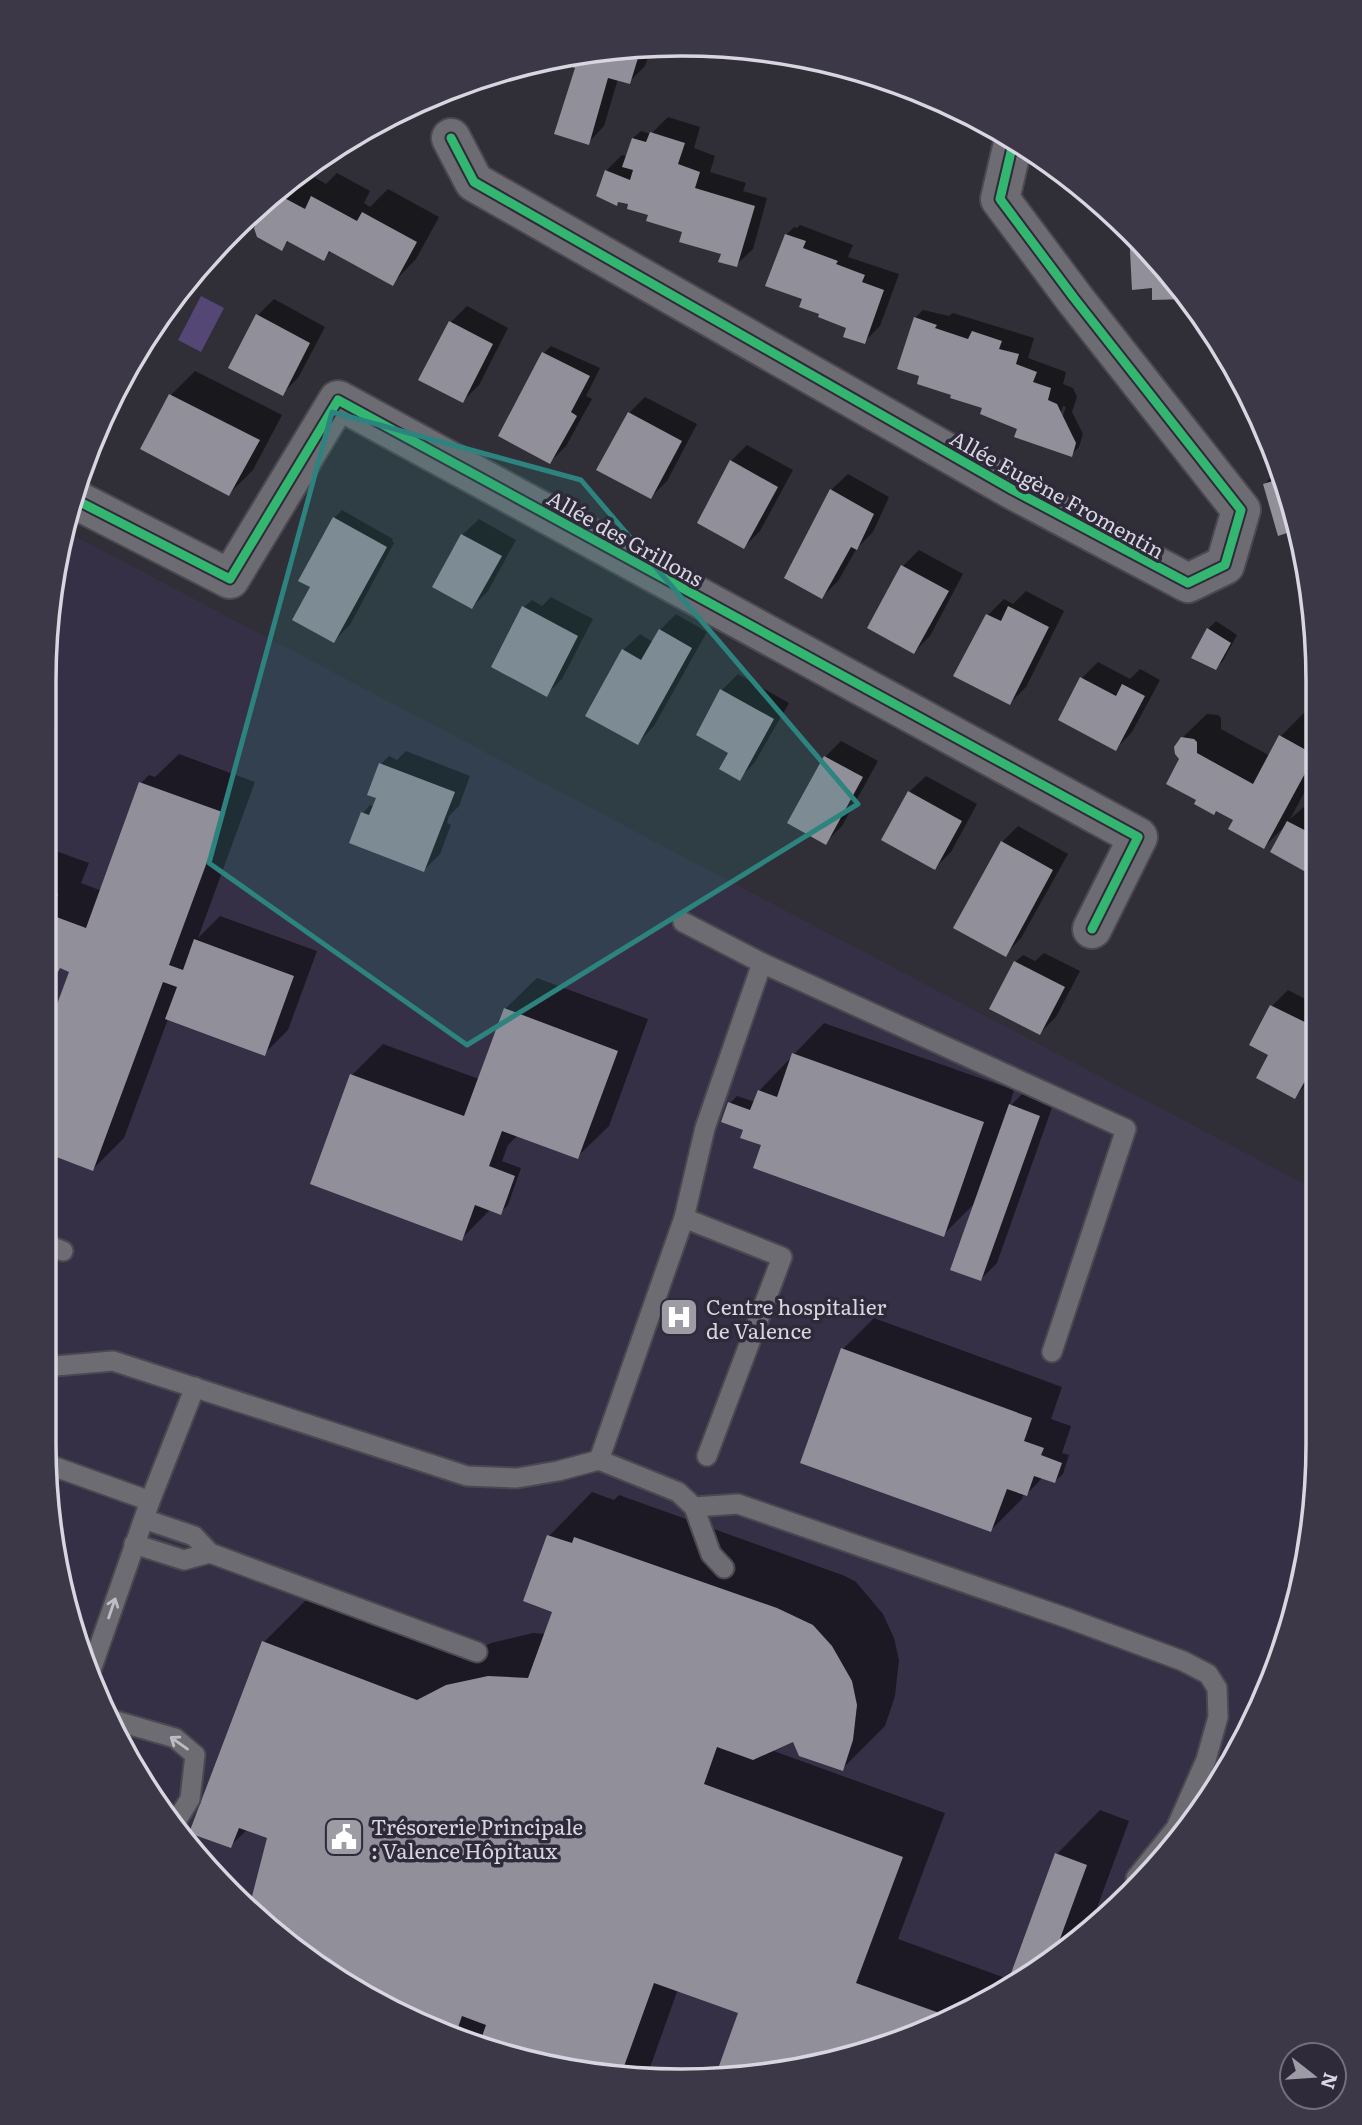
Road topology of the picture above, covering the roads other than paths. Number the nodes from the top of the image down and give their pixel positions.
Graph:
1 (451, 138) dead end
2 (1011, 151) edge
3 (82, 504) edge
4 (683, 922) dead end
5 (1092, 929) dead end
6 (762, 962) junction
7 (684, 1218) junction
8 (1052, 1352) dead end
9 (56, 1366) edge
10 (195, 1387) junction
11 (707, 1456) dead end
12 (599, 1460) junction
13 (57, 1468) edge
14 (694, 1507) junction
15 (147, 1510) junction
16 (134, 1544) junction
17 (210, 1553) junction
18 (724, 1568) dead end
19 (477, 1652) dead end
20 (94, 1658) edge
21 (121, 1722) edge
22 (179, 1816) edge
23 (1179, 1821) edge

1 - 2 street, Allée Eugène Fromentin
3 - 5 street, Allée des Grillons
4 - 6 lane
6 - 7 lane
6 - 8 lane
7 - 11 lane
7 - 12 lane
9 - 10 lane
10 - 12 lane
10 - 15 lane
12 - 14 lane
13 - 15 lane
14 - 18 lane
14 - 23 lane
15 - 16 lane
15 - 17 lane
16 - 17 lane
20 -> 16 lane
17 - 19 lane
22 -> 21 lane

